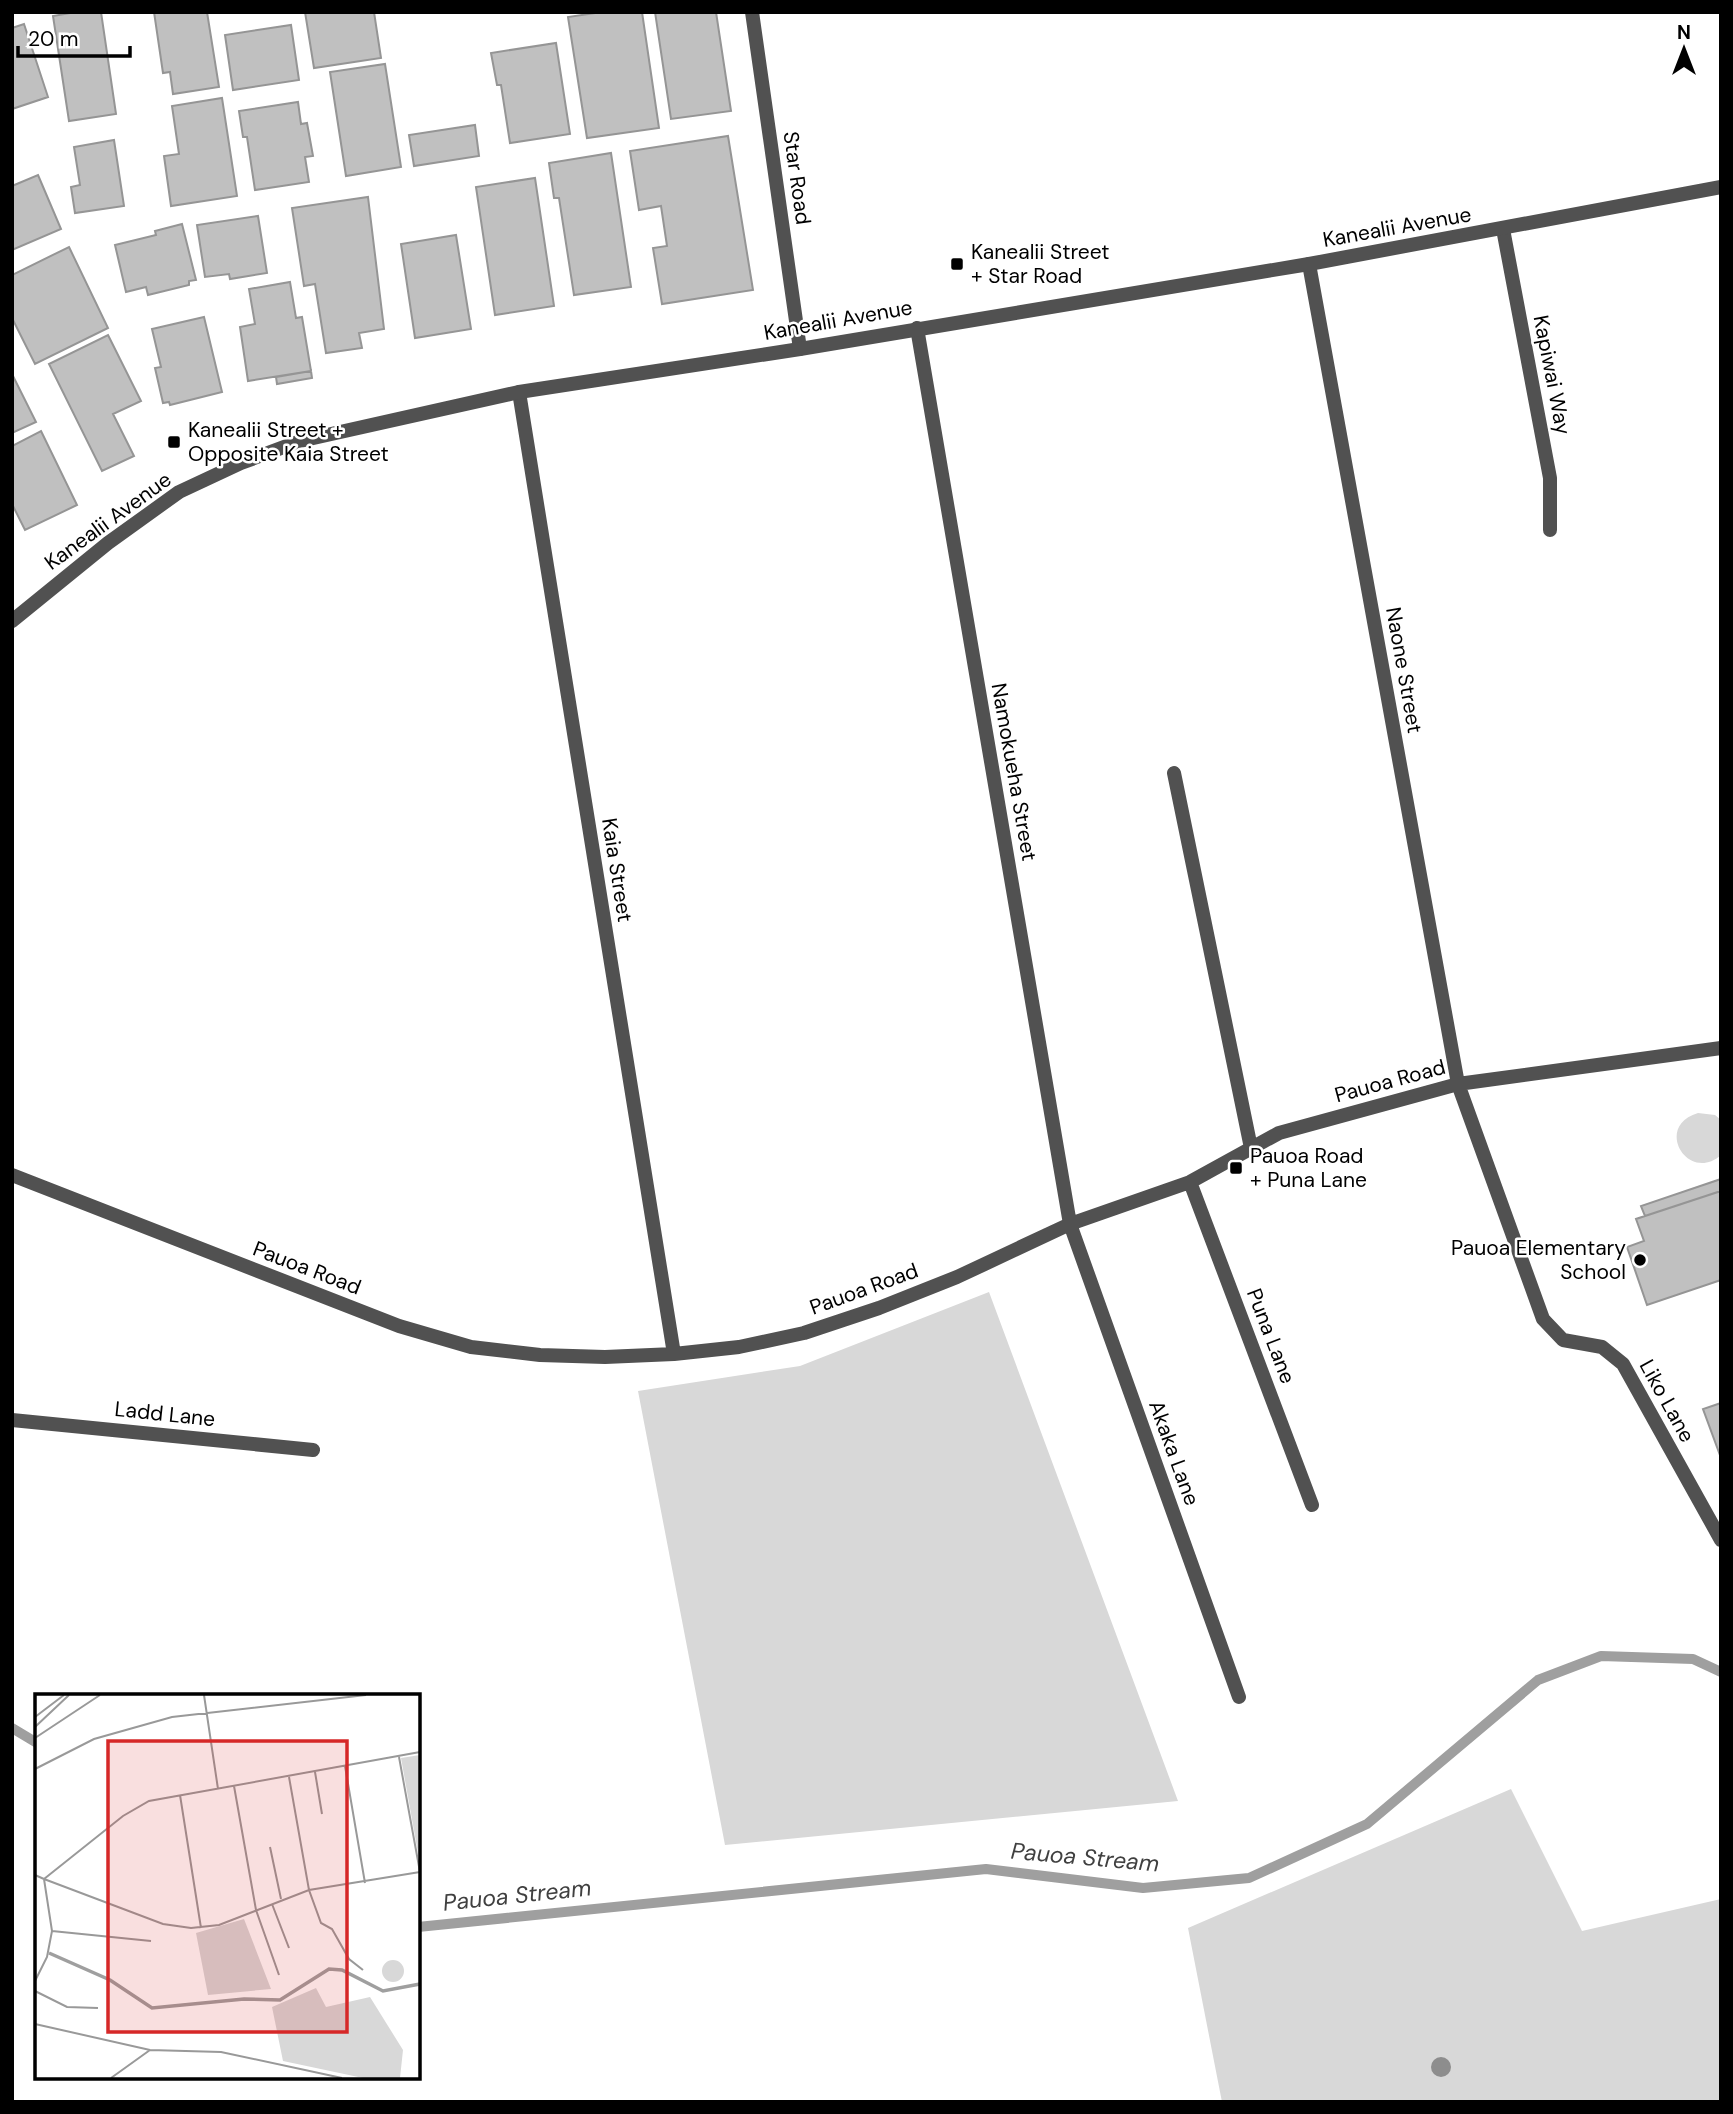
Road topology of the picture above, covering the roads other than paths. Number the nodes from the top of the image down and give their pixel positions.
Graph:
1 (752, 12) edge
2 (1720, 191) edge
3 (1503, 229) junction
4 (1309, 264) junction
5 (917, 328) junction
6 (800, 349) junction
7 (519, 392) junction
8 (1550, 530) dead end
9 (12, 621) edge
10 (1174, 774) dead end
11 (1721, 1048) edge
12 (1458, 1084) junction
13 (1251, 1148) junction
14 (12, 1175) edge
15 (1190, 1182) junction
16 (1070, 1224) junction
17 (674, 1354) junction
18 (12, 1420) edge
19 (313, 1450) dead end
20 (1312, 1505) dead end
21 (1721, 1540) edge
22 (1239, 1697) dead end

1 - 6 street, Star Road
2 - 3 street, Kanealii Avenue
3 - 4 street, Kanealii Avenue
3 - 8 street, Kapiwai Way
4 - 5 street, Kanealii Avenue
4 - 12 street, Naone Street
5 - 6 street, Kanealii Avenue
5 - 16 street, Namokueha Street
6 - 7 street, Kanealii Avenue
7 - 9 street, Kanealii Avenue
7 - 17 street, Kaia Street
10 - 13 street
11 - 12 street, Pauoa Road
12 - 13 street, Pauoa Road
12 - 21 street, Liko Lane
13 - 15 street, Pauoa Road
14 - 17 street, Pauoa Road
15 - 16 street, Pauoa Road
15 - 20 street, Puna Lane
16 - 17 street, Pauoa Road
16 - 22 street, Akaka Lane
18 - 19 street, Ladd Lane

